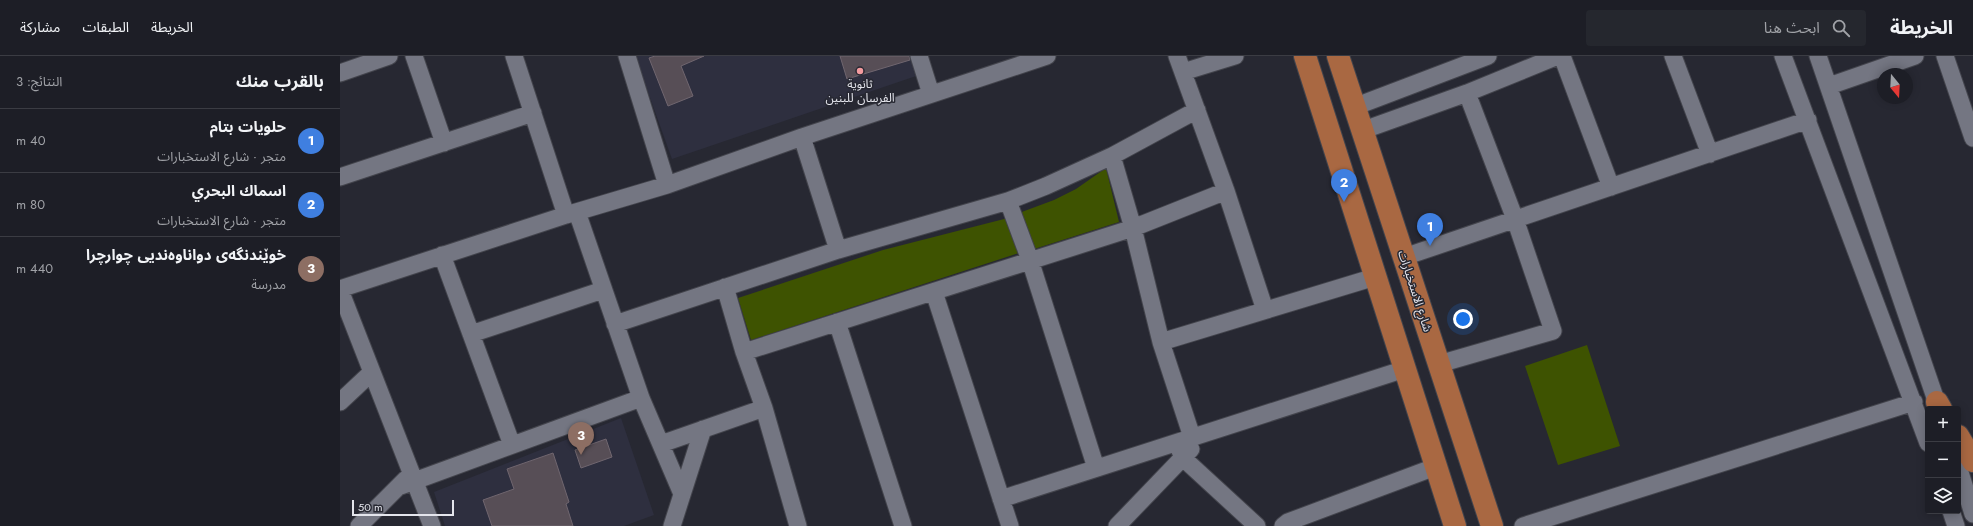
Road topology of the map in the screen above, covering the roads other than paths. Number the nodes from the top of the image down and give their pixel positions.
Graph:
1 (389, 56) edge
2 (414, 56) edge
3 (514, 56) edge
4 (627, 56) edge
5 (919, 56) edge
6 (1047, 56) edge
7 (1177, 56) edge
8 (1235, 56) edge
9 (1305, 56) edge
10 (1338, 56) edge
11 (1488, 56) edge
12 (1558, 56) edge
13 (1562, 56) edge
14 (1673, 56) edge
15 (1783, 56) edge
16 (1818, 56) edge
17 (1915, 56) edge
18 (1945, 56) edge
19 (1457, 62) edge
20 (340, 72) edge
21 (1183, 72) junction
22 (1829, 86) junction
23 (1468, 93) junction
24 (931, 94) junction
25 (1354, 107) junction
26 (1197, 110) junction
27 (533, 113) junction
28 (1808, 120) junction
29 (1361, 131) junction
30 (802, 136) junction
31 (1973, 138) edge
32 (444, 143) junction
33 (1710, 154) junction
34 (1112, 156) junction
35 (340, 177) edge
36 (667, 185) junction
37 (1611, 187) junction
38 (1226, 191) junction
39 (1008, 201) junction
40 (572, 214) junction
41 (1515, 220) junction
42 (1133, 228) junction
43 (838, 250) junction
44 (442, 255) junction
45 (1404, 257) junction
46 (1030, 260) junction
47 (1375, 277) junction
48 (726, 287) junction
49 (340, 290) edge
50 (604, 290) junction
51 (934, 292) junction
52 (1265, 310) junction
53 (837, 322) junction
54 (615, 324) junction
55 (471, 334) junction
56 (1161, 342) junction
57 (744, 352) junction
58 (1439, 364) junction
59 (1405, 369) junction
60 (372, 372) junction
61 (641, 398) junction
62 (340, 402) edge
63 (1914, 402) junction
64 (1939, 406) edge
65 (764, 408) junction
66 (703, 429) junction
67 (1961, 441) edge
68 (1928, 442) edge
69 (1189, 443) junction
70 (661, 444) junction
71 (512, 445) junction
72 (1973, 461) edge
73 (1096, 468) junction
74 (1435, 468) junction
75 (1961, 476) edge
76 (414, 477) junction
77 (682, 494) junction
78 (1001, 499) junction
79 (791, 505) junction
80 (1952, 514) edge
81 (1973, 514) edge
82 (670, 525) edge
83 (359, 526) edge
84 (432, 526) edge
85 (784, 526) edge
86 (798, 526) edge
87 (904, 526) edge
88 (1010, 526) edge
89 (1116, 526) edge
90 (1257, 526) edge
91 (1283, 526) edge
92 (1455, 526) edge
93 (1492, 526) edge
94 (1523, 526) edge
95 (1956, 526) edge

1 - 20 street
2 - 32 street
3 - 27 street
4 - 36 street
5 - 24 street
6 - 24 street
7 - 21 street
8 - 21 street
9 - 47 main road
10 - 25 main road, شارع الاستخبارات
11 - 19 street
12 - 23 street
13 - 37 street
14 - 33 street
15 - 28 street
16 - 22 street
17 - 22 street
18 - 31 street
19 - 25 street
21 - 26 street
22 - 64 street
23 - 29 street
23 - 41 street
24 - 30 street
25 - 29 main road, شارع الاستخبارات
26 - 34 street
26 - 38 street
27 - 32 street
27 - 40 street
28 - 33 street
28 - 63 street
29 - 45 main road, شارع الاستخبارات
30 - 36 street
30 - 43 street
32 - 35 street
33 - 37 street
34 - 39 street
34 - 42 street
36 - 40 street
37 - 41 street
38 - 42 street
38 - 52 street
39 - 43 street
39 - 46 street
40 - 44 street
40 - 50 street
41 - 45 street
41 - 58 street
42 - 46 street
42 - 56 street
43 - 48 street
44 - 49 street
44 - 55 street
45 - 58 main road, شارع الاستخبارات
46 - 51 street
46 - 73 street
47 - 52 street
47 - 59 main road
48 - 54 street
48 - 57 street
49 - 60 street
50 - 54 street
50 - 55 street
51 - 53 street
51 - 78 street
52 - 56 street
53 - 57 street
53 - 87 street
54 - 61 street
55 - 71 street
56 - 69 street
57 - 65 street
58 - 93 main road, شارع الاستخبارات
59 - 69 street
59 - 74 main road
60 - 62 street
60 - 76 street
61 - 70 street
61 - 71 street
63 - 68 street
63 - 94 street
65 - 66 street
65 - 79 street
66 - 70 street
66 - 77 street
67 - 72 main road
69 - 73 street
69 - 89 street
69 - 90 street
70 - 77 street
71 - 76 street
73 - 78 street
74 - 91 street
74 - 92 main road
75 - 81 street
76 - 83 street
76 - 84 street
77 - 82 street
78 - 88 street
79 - 85 street
79 - 86 street
80 - 95 street

